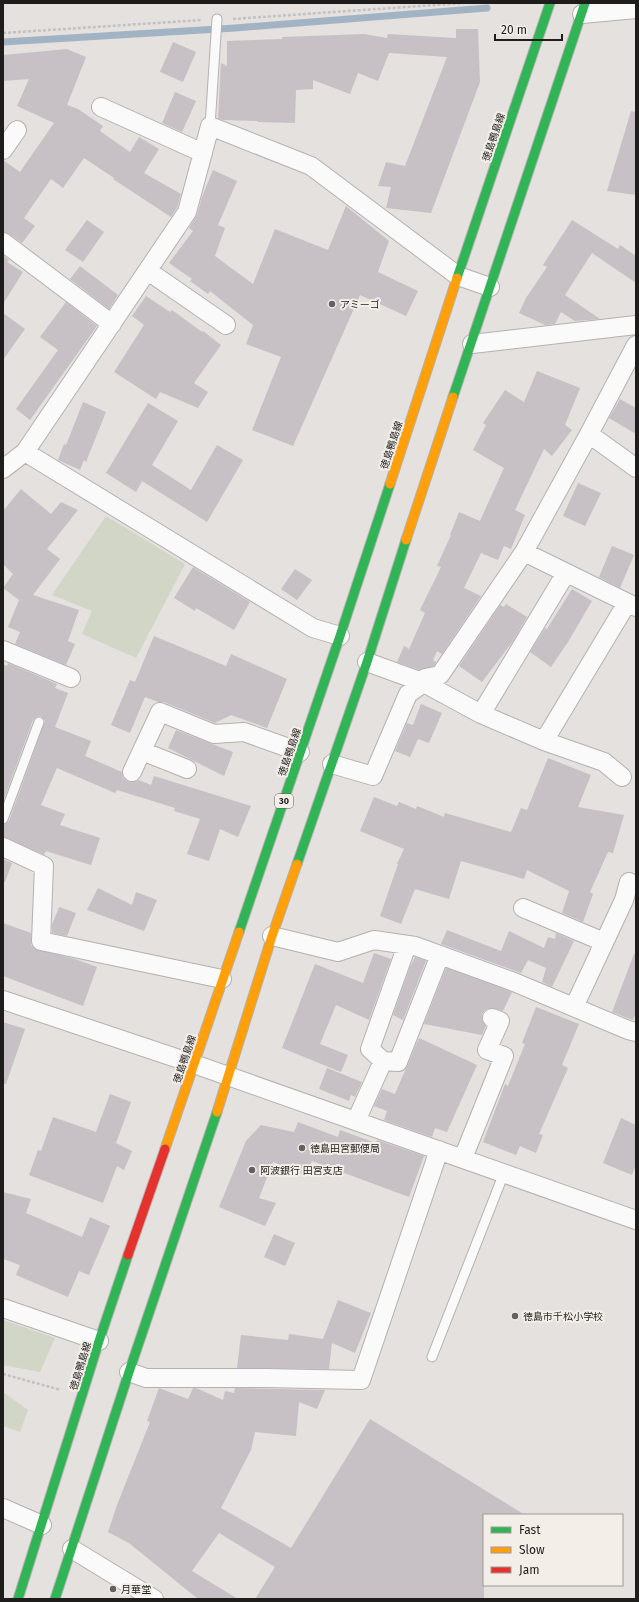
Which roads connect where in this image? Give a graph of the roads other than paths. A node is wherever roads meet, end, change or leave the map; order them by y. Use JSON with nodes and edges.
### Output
{"nodes":[{"id":1,"x":550,"y":3,"type":"edge"},
{"id":2,"x":583,"y":9,"type":"edge"},
{"id":3,"x":636,"y":9,"type":"edge"},
{"id":4,"x":217,"y":20,"type":"dead end"},
{"id":5,"x":101,"y":107,"type":"dead end"},
{"id":6,"x":210,"y":126,"type":"junction"},
{"id":7,"x":17,"y":130,"type":"dead end"},
{"id":8,"x":3,"y":150,"type":"edge"},
{"id":9,"x":203,"y":153,"type":"junction"},
{"id":10,"x":3,"y":242,"type":"edge"},
{"id":11,"x":148,"y":271,"type":"junction"},
{"id":12,"x":458,"y":276,"type":"junction"},
{"id":13,"x":490,"y":287,"type":"junction"},
{"id":14,"x":112,"y":324,"type":"junction"},
{"id":15,"x":226,"y":325,"type":"dead end"},
{"id":16,"x":636,"y":325,"type":"edge"},
{"id":17,"x":472,"y":344,"type":"junction"},
{"id":18,"x":636,"y":345,"type":"edge"},
{"id":19,"x":589,"y":434,"type":"junction"},
{"id":20,"x":25,"y":452,"type":"junction"},
{"id":21,"x":636,"y":468,"type":"edge"},
{"id":22,"x":3,"y":469,"type":"edge"},
{"id":23,"x":524,"y":552,"type":"junction"},
{"id":24,"x":566,"y":573,"type":"junction"},
{"id":25,"x":632,"y":605,"type":"edge"},
{"id":26,"x":340,"y":636,"type":"junction"},
{"id":27,"x":3,"y":650,"type":"edge"},
{"id":28,"x":367,"y":662,"type":"junction"},
{"id":29,"x":71,"y":678,"type":"dead end"},
{"id":30,"x":422,"y":682,"type":"junction"},
{"id":31,"x":481,"y":714,"type":"junction"},
{"id":32,"x":39,"y":722,"type":"dead end"},
{"id":33,"x":544,"y":741,"type":"junction"},
{"id":34,"x":142,"y":751,"type":"junction"},
{"id":35,"x":300,"y":752,"type":"junction"},
{"id":36,"x":332,"y":764,"type":"junction"},
{"id":37,"x":187,"y":769,"type":"dead end"},
{"id":38,"x":132,"y":772,"type":"dead end"},
{"id":39,"x":622,"y":777,"type":"dead end"},
{"id":40,"x":3,"y":819,"type":"edge"},
{"id":41,"x":3,"y":847,"type":"edge"},
{"id":42,"x":629,"y":882,"type":"dead end"},
{"id":43,"x":630,"y":902,"type":"edge"},
{"id":44,"x":523,"y":908,"type":"dead end"},
{"id":45,"x":272,"y":936,"type":"junction"},
{"id":46,"x":604,"y":942,"type":"junction"},
{"id":47,"x":407,"y":945,"type":"junction"},
{"id":48,"x":440,"y":955,"type":"junction"},
{"id":49,"x":222,"y":979,"type":"junction"},
{"id":50,"x":3,"y":1000,"type":"edge"},
{"id":51,"x":574,"y":1007,"type":"junction"},
{"id":52,"x":492,"y":1018,"type":"dead end"},
{"id":53,"x":636,"y":1032,"type":"edge"},
{"id":54,"x":383,"y":1061,"type":"junction"},
{"id":55,"x":194,"y":1064,"type":"junction"},
{"id":56,"x":229,"y":1077,"type":"junction"},
{"id":57,"x":356,"y":1121,"type":"junction"},
{"id":58,"x":439,"y":1150,"type":"junction"},
{"id":59,"x":463,"y":1158,"type":"junction"},
{"id":60,"x":504,"y":1173,"type":"junction"},
{"id":61,"x":636,"y":1220,"type":"edge"},
{"id":62,"x":3,"y":1308,"type":"edge"},
{"id":63,"x":99,"y":1341,"type":"junction"},
{"id":64,"x":432,"y":1357,"type":"dead end"},
{"id":65,"x":129,"y":1372,"type":"junction"},
{"id":66,"x":3,"y":1508,"type":"edge"},
{"id":67,"x":42,"y":1525,"type":"junction"},
{"id":68,"x":72,"y":1549,"type":"junction"},
{"id":69,"x":18,"y":1599,"type":"edge"},
{"id":70,"x":55,"y":1599,"type":"edge"},
{"id":71,"x":154,"y":1599,"type":"edge"}],
"edges":[{"from":1,"to":12,"type":"main road","name":"徳島鴨島線","number":"30"},
{"from":2,"to":3,"type":"street"},
{"from":2,"to":13,"type":"main road"},
{"from":4,"to":6,"type":"lane"},
{"from":5,"to":9,"type":"street"},
{"from":6,"to":9,"type":"street"},
{"from":6,"to":12,"type":"street"},
{"from":7,"to":8,"type":"street"},
{"from":9,"to":11,"type":"street"},
{"from":10,"to":14,"type":"street"},
{"from":11,"to":14,"type":"street"},
{"from":11,"to":15,"type":"street"},
{"from":12,"to":13,"type":"street"},
{"from":12,"to":26,"type":"main road","name":"徳島鴨島線","number":"30"},
{"from":13,"to":17,"type":"main road"},
{"from":14,"to":20,"type":"street"},
{"from":16,"to":17,"type":"street"},
{"from":17,"to":28,"type":"main road"},
{"from":18,"to":19,"type":"street"},
{"from":19,"to":21,"type":"street"},
{"from":19,"to":23,"type":"street"},
{"from":20,"to":22,"type":"street"},
{"from":20,"to":26,"type":"street"},
{"from":23,"to":24,"type":"street"},
{"from":23,"to":30,"type":"street"},
{"from":24,"to":25,"type":"street"},
{"from":24,"to":31,"type":"street"},
{"from":25,"to":33,"type":"street"},
{"from":26,"to":35,"type":"main road","name":"徳島鴨島線","number":"30"},
{"from":27,"to":29,"type":"street"},
{"from":28,"to":30,"type":"street"},
{"from":28,"to":36,"type":"main road"},
{"from":30,"to":31,"type":"street"},
{"from":30,"to":36,"type":"street"},
{"from":31,"to":33,"type":"street"},
{"from":32,"to":40,"type":"lane"},
{"from":33,"to":39,"type":"street"},
{"from":34,"to":35,"type":"street"},
{"from":34,"to":37,"type":"street"},
{"from":34,"to":38,"type":"street"},
{"from":35,"to":49,"type":"main road","name":"徳島鴨島線","number":"30"},
{"from":36,"to":45,"type":"main road"},
{"from":41,"to":49,"type":"street"},
{"from":42,"to":43,"type":"street"},
{"from":43,"to":46,"type":"street"},
{"from":44,"to":46,"type":"street"},
{"from":45,"to":47,"type":"street"},
{"from":45,"to":56,"type":"main road"},
{"from":46,"to":51,"type":"street"},
{"from":47,"to":48,"type":"street"},
{"from":47,"to":54,"type":"street"},
{"from":48,"to":51,"type":"street"},
{"from":48,"to":54,"type":"street"},
{"from":49,"to":55,"type":"main road","name":"徳島鴨島線","number":"30"},
{"from":50,"to":55,"type":"street"},
{"from":51,"to":53,"type":"street"},
{"from":52,"to":59,"type":"street"},
{"from":54,"to":57,"type":"street"},
{"from":55,"to":56,"type":"street"},
{"from":55,"to":63,"type":"main road","name":"徳島鴨島線","number":"30"},
{"from":56,"to":57,"type":"street"},
{"from":56,"to":65,"type":"main road"},
{"from":57,"to":58,"type":"street"},
{"from":58,"to":59,"type":"street"},
{"from":58,"to":65,"type":"street"},
{"from":59,"to":60,"type":"street"},
{"from":60,"to":61,"type":"street"},
{"from":60,"to":64,"type":"lane"},
{"from":62,"to":63,"type":"street"},
{"from":63,"to":67,"type":"main road","name":"徳島鴨島線","number":"30"},
{"from":65,"to":68,"type":"main road"},
{"from":66,"to":67,"type":"street"},
{"from":67,"to":69,"type":"main road","name":"徳島鴨島線","number":"30"},
{"from":68,"to":70,"type":"main road"},
{"from":68,"to":71,"type":"street"}]}
